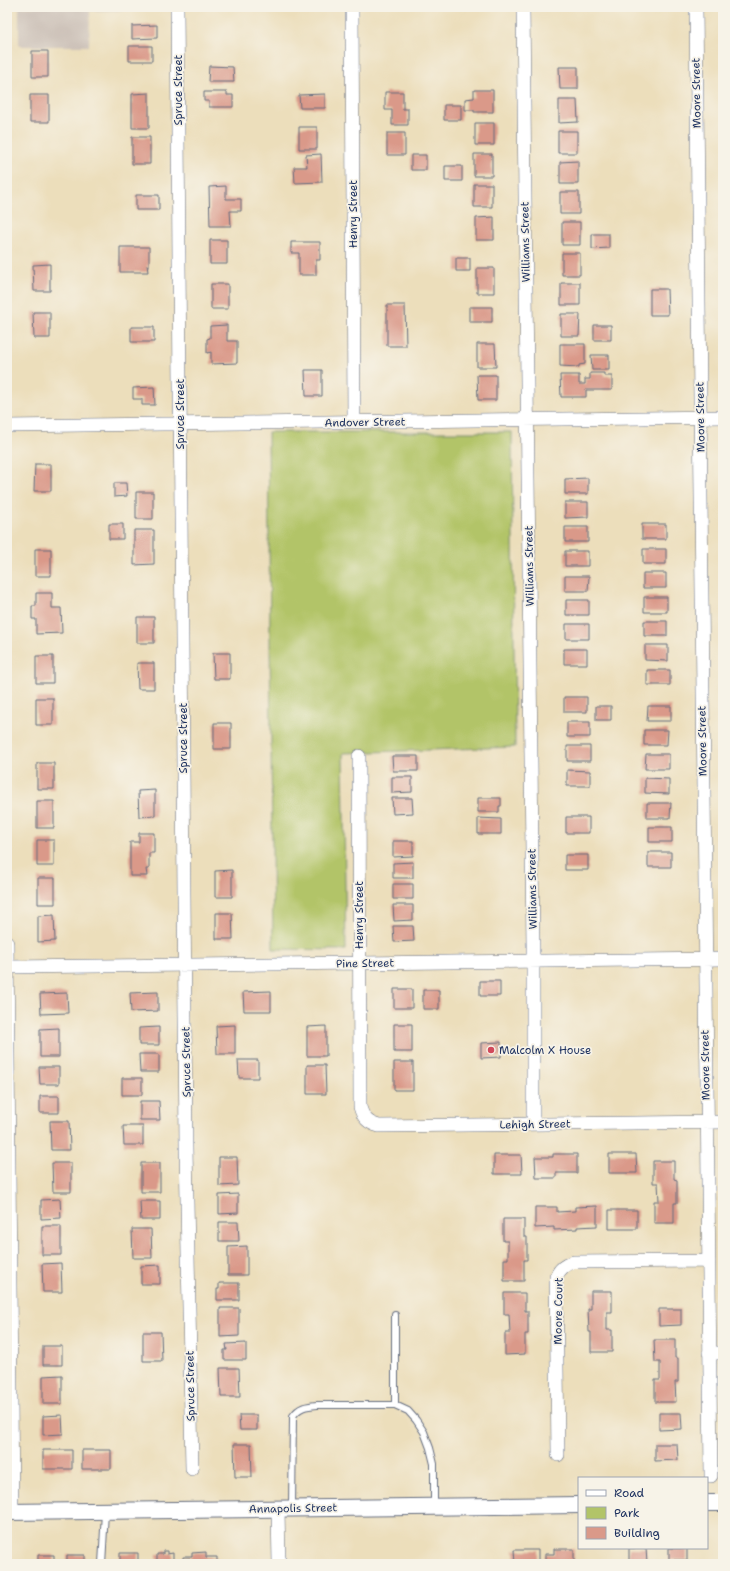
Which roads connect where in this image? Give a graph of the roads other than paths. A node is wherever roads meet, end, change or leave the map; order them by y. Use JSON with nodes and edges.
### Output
{"nodes":[{"id":1,"x":177,"y":7,"type":"edge"},
{"id":2,"x":352,"y":7,"type":"edge"},
{"id":3,"x":523,"y":7,"type":"edge"},
{"id":4,"x":696,"y":7,"type":"edge"},
{"id":5,"x":700,"y":418,"type":"junction"},
{"id":6,"x":723,"y":418,"type":"edge"},
{"id":7,"x":527,"y":420,"type":"junction"},
{"id":8,"x":354,"y":422,"type":"junction"},
{"id":9,"x":180,"y":424,"type":"junction"},
{"id":10,"x":7,"y":426,"type":"edge"},
{"id":11,"x":359,"y":756,"type":"dead end"},
{"id":12,"x":7,"y":943,"type":"edge"},
{"id":13,"x":704,"y":959,"type":"junction"},
{"id":14,"x":723,"y":959,"type":"edge"},
{"id":15,"x":533,"y":961,"type":"junction"},
{"id":16,"x":359,"y":963,"type":"junction"},
{"id":17,"x":185,"y":965,"type":"junction"},
{"id":18,"x":7,"y":967,"type":"edge"},
{"id":19,"x":366,"y":1121,"type":"joint"},
{"id":20,"x":706,"y":1122,"type":"junction"},
{"id":21,"x":723,"y":1122,"type":"edge"},
{"id":22,"x":533,"y":1124,"type":"junction"},
{"id":23,"x":708,"y":1261,"type":"junction"},
{"id":24,"x":395,"y":1315,"type":"dead end"},
{"id":25,"x":709,"y":1353,"type":"junction"},
{"id":26,"x":723,"y":1353,"type":"edge"},
{"id":27,"x":395,"y":1405,"type":"junction"},
{"id":28,"x":558,"y":1455,"type":"dead end"},
{"id":29,"x":192,"y":1469,"type":"dead end"},
{"id":30,"x":710,"y":1476,"type":"dead end"},
{"id":31,"x":723,"y":1502,"type":"edge"},
{"id":32,"x":708,"y":1503,"type":"edge"},
{"id":33,"x":578,"y":1505,"type":"edge"},
{"id":34,"x":434,"y":1506,"type":"junction"},
{"id":35,"x":285,"y":1508,"type":"junction"},
{"id":36,"x":105,"y":1510,"type":"junction"},
{"id":37,"x":10,"y":1512,"type":"edge"},
{"id":38,"x":102,"y":1564,"type":"edge"},
{"id":39,"x":279,"y":1564,"type":"edge"}],
"edges":[{"from":1,"to":9,"type":"street","name":"Spruce Street"},
{"from":2,"to":8,"type":"street","name":"Henry Street"},
{"from":3,"to":7,"type":"street","name":"Williams Street"},
{"from":4,"to":5,"type":"street","name":"Moore Street"},
{"from":5,"to":6,"type":"street","name":"Andover Street"},
{"from":5,"to":7,"type":"street","name":"Andover Street"},
{"from":5,"to":13,"type":"street","name":"Moore Street"},
{"from":7,"to":8,"type":"street","name":"Andover Street"},
{"from":7,"to":15,"type":"street","name":"Williams Street"},
{"from":8,"to":9,"type":"street","name":"Andover Street"},
{"from":9,"to":10,"type":"street","name":"Andover Street"},
{"from":9,"to":17,"type":"street","name":"Spruce Street"},
{"from":11,"to":16,"type":"street","name":"Henry Street"},
{"from":12,"to":18,"type":"street"},
{"from":13,"to":14,"type":"street","name":"Pine Street"},
{"from":13,"to":15,"type":"street","name":"Pine Street"},
{"from":13,"to":20,"type":"street","name":"Moore Street"},
{"from":15,"to":16,"type":"street","name":"Pine Street"},
{"from":15,"to":22,"type":"street","name":"Williams Street"},
{"from":16,"to":17,"type":"street","name":"Pine Street"},
{"from":16,"to":19,"type":"street","name":"Henry Street"},
{"from":17,"to":18,"type":"street","name":"Pine Street"},
{"from":17,"to":29,"type":"street","name":"Spruce Street"},
{"from":18,"to":37,"type":"street"},
{"from":19,"to":22,"type":"street","name":"Lehigh Street"},
{"from":20,"to":21,"type":"street","name":"Lehigh Street"},
{"from":20,"to":22,"type":"street","name":"Lehigh Street"},
{"from":20,"to":23,"type":"street","name":"Moore Street"},
{"from":23,"to":25,"type":"street","name":"Moore Street"},
{"from":23,"to":28,"type":"street","name":"Moore Court"},
{"from":24,"to":27,"type":"lane"},
{"from":25,"to":26,"type":"street"},
{"from":25,"to":30,"type":"street","name":"Moore Street"},
{"from":27,"to":34,"type":"lane"},
{"from":27,"to":35,"type":"lane"},
{"from":31,"to":32,"type":"street"},
{"from":33,"to":34,"type":"street","name":"Annapolis Street"},
{"from":34,"to":35,"type":"street","name":"Annapolis Street"},
{"from":35,"to":36,"type":"street","name":"Annapolis Street"},
{"from":35,"to":39,"type":"street"},
{"from":36,"to":37,"type":"street","name":"Annapolis Street"},
{"from":36,"to":38,"type":"lane"}]}
